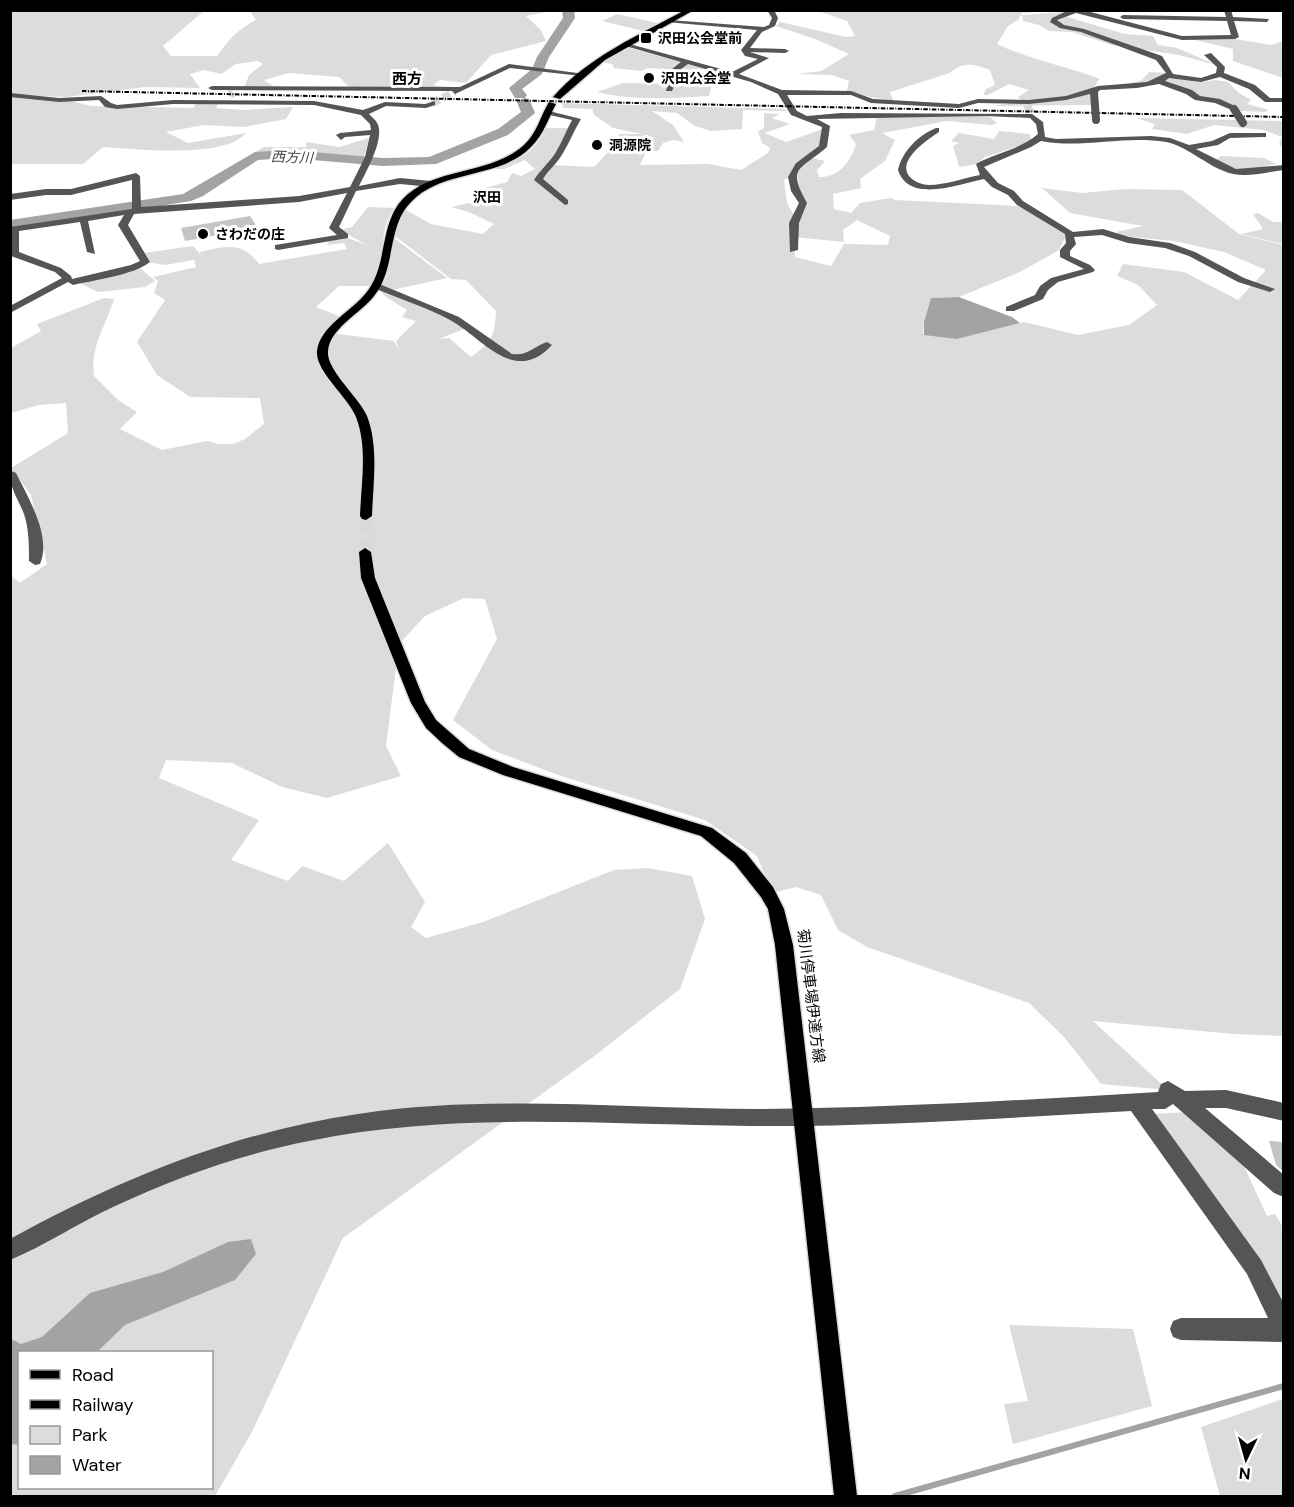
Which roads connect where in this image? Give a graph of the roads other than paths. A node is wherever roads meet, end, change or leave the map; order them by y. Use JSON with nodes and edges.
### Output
{"nodes":[{"id":1,"x":691,"y":10,"type":"edge"},
{"id":2,"x":770,"y":10,"type":"edge"},
{"id":3,"x":1074,"y":11,"type":"edge"},
{"id":4,"x":1228,"y":14,"type":"edge"},
{"id":5,"x":1099,"y":17,"type":"junction"},
{"id":6,"x":1267,"y":20,"type":"dead end"},
{"id":7,"x":669,"y":22,"type":"junction"},
{"id":8,"x":765,"y":29,"type":"junction"},
{"id":9,"x":1182,"y":38,"type":"junction"},
{"id":10,"x":626,"y":45,"type":"junction"},
{"id":11,"x":1188,"y":48,"type":"dead end"},
{"id":12,"x":745,"y":50,"type":"junction"},
{"id":13,"x":785,"y":51,"type":"dead end"},
{"id":14,"x":1208,"y":56,"type":"dead end"},
{"id":15,"x":687,"y":62,"type":"junction"},
{"id":16,"x":581,"y":74,"type":"junction"},
{"id":17,"x":733,"y":74,"type":"junction"},
{"id":18,"x":1220,"y":74,"type":"junction"},
{"id":19,"x":1169,"y":76,"type":"junction"},
{"id":20,"x":1158,"y":81,"type":"junction"},
{"id":21,"x":212,"y":88,"type":"dead end"},
{"id":22,"x":669,"y":89,"type":"dead end"},
{"id":23,"x":1094,"y":91,"type":"junction"},
{"id":24,"x":781,"y":92,"type":"junction"},
{"id":25,"x":231,"y":94,"type":"junction"},
{"id":26,"x":10,"y":95,"type":"edge"},
{"id":27,"x":1283,"y":100,"type":"edge"},
{"id":28,"x":432,"y":103,"type":"tunnel mouth"},
{"id":29,"x":552,"y":104,"type":"junction"},
{"id":30,"x":364,"y":113,"type":"junction"},
{"id":31,"x":806,"y":118,"type":"junction"},
{"id":32,"x":936,"y":130,"type":"dead end"},
{"id":33,"x":375,"y":132,"type":"junction"},
{"id":34,"x":1246,"y":135,"type":"junction"},
{"id":35,"x":1263,"y":135,"type":"dead end"},
{"id":36,"x":341,"y":138,"type":"dead end"},
{"id":37,"x":1040,"y":138,"type":"junction"},
{"id":38,"x":1095,"y":142,"type":"junction"},
{"id":39,"x":1189,"y":148,"type":"junction"},
{"id":40,"x":1284,"y":167,"type":"edge"},
{"id":41,"x":986,"y":176,"type":"junction"},
{"id":42,"x":431,"y":184,"type":"junction"},
{"id":43,"x":352,"y":190,"type":"junction"},
{"id":44,"x":327,"y":195,"type":"junction"},
{"id":45,"x":10,"y":197,"type":"edge"},
{"id":46,"x":565,"y":202,"type":"dead end"},
{"id":47,"x":135,"y":207,"type":"junction"},
{"id":48,"x":323,"y":208,"type":"dead end"},
{"id":49,"x":83,"y":218,"type":"junction"},
{"id":50,"x":12,"y":230,"type":"edge"},
{"id":51,"x":1070,"y":236,"type":"junction"},
{"id":52,"x":278,"y":247,"type":"dead end"},
{"id":53,"x":792,"y":250,"type":"dead end"},
{"id":54,"x":92,"y":252,"type":"dead end"},
{"id":55,"x":73,"y":282,"type":"dead end"},
{"id":56,"x":377,"y":286,"type":"junction"},
{"id":57,"x":1270,"y":289,"type":"dead end"},
{"id":58,"x":1010,"y":309,"type":"dead end"},
{"id":59,"x":10,"y":310,"type":"edge"},
{"id":60,"x":547,"y":345,"type":"dead end"},
{"id":61,"x":10,"y":473,"type":"edge"},
{"id":62,"x":366,"y":516,"type":"tunnel mouth"},
{"id":63,"x":365,"y":552,"type":"tunnel mouth"},
{"id":64,"x":35,"y":561,"type":"dead end"},
{"id":65,"x":1182,"y":1100,"type":"junction"},
{"id":66,"x":1136,"y":1102,"type":"junction"},
{"id":67,"x":1284,"y":1112,"type":"edge"},
{"id":68,"x":804,"y":1118,"type":"junction"},
{"id":69,"x":1281,"y":1186,"type":"dead end"},
{"id":70,"x":10,"y":1250,"type":"edge"},
{"id":71,"x":1181,"y":1329,"type":"dead end"},
{"id":72,"x":1283,"y":1330,"type":"edge"},
{"id":73,"x":845,"y":1493,"type":"edge"}],
"edges":[{"from":1,"to":7,"type":"main road"},
{"from":2,"to":8,"type":"street"},
{"from":3,"to":5,"type":"street"},
{"from":3,"to":19,"type":"street"},
{"from":4,"to":5,"type":"street"},
{"from":4,"to":6,"type":"street"},
{"from":4,"to":9,"type":"street"},
{"from":5,"to":9,"type":"street"},
{"from":7,"to":8,"type":"street"},
{"from":7,"to":10,"type":"main road"},
{"from":8,"to":12,"type":"street"},
{"from":9,"to":11,"type":"street"},
{"from":10,"to":15,"type":"street"},
{"from":10,"to":16,"type":"main road"},
{"from":12,"to":13,"type":"street"},
{"from":12,"to":17,"type":"street"},
{"from":14,"to":18,"type":"street"},
{"from":15,"to":17,"type":"street"},
{"from":15,"to":22,"type":"street"},
{"from":16,"to":25,"type":"street"},
{"from":16,"to":29,"type":"main road"},
{"from":17,"to":24,"type":"street"},
{"from":18,"to":19,"type":"street"},
{"from":18,"to":27,"type":"street"},
{"from":19,"to":20,"type":"street"},
{"from":20,"to":23,"type":"street"},
{"from":20,"to":34,"type":"street","bridge":true},
{"from":21,"to":25,"type":"street"},
{"from":23,"to":24,"type":"street"},
{"from":23,"to":38,"type":"street","bridge":true},
{"from":24,"to":31,"type":"street"},
{"from":25,"to":26,"type":"street"},
{"from":25,"to":30,"type":"street"},
{"from":28,"to":30,"type":"street"},
{"from":29,"to":42,"type":"main road"},
{"from":29,"to":46,"type":"street"},
{"from":30,"to":33,"type":"street"},
{"from":31,"to":37,"type":"street"},
{"from":31,"to":53,"type":"street"},
{"from":32,"to":41,"type":"street"},
{"from":33,"to":36,"type":"street"},
{"from":33,"to":43,"type":"street"},
{"from":34,"to":35,"type":"street"},
{"from":34,"to":39,"type":"street"},
{"from":37,"to":38,"type":"street"},
{"from":37,"to":41,"type":"street"},
{"from":38,"to":39,"type":"street"},
{"from":39,"to":40,"type":"street"},
{"from":41,"to":51,"type":"street"},
{"from":42,"to":43,"type":"street"},
{"from":42,"to":56,"type":"main road"},
{"from":43,"to":44,"type":"street"},
{"from":43,"to":52,"type":"street"},
{"from":44,"to":47,"type":"street"},
{"from":44,"to":48,"type":"street"},
{"from":45,"to":47,"type":"street"},
{"from":47,"to":49,"type":"street"},
{"from":47,"to":55,"type":"street"},
{"from":49,"to":50,"type":"street"},
{"from":49,"to":54,"type":"street"},
{"from":50,"to":59,"type":"street"},
{"from":51,"to":57,"type":"street"},
{"from":51,"to":58,"type":"street"},
{"from":56,"to":60,"type":"street"},
{"from":56,"to":62,"type":"main road"},
{"from":61,"to":64,"type":"street"},
{"from":63,"to":68,"type":"main road","name":"菊川停車場伊達方線"},
{"from":65,"to":66,"type":"street"},
{"from":65,"to":67,"type":"street"},
{"from":65,"to":69,"type":"street"},
{"from":66,"to":68,"type":"street"},
{"from":66,"to":72,"type":"street"},
{"from":68,"to":70,"type":"street"},
{"from":68,"to":73,"type":"main road","name":"菊川停車場伊達方線"},
{"from":71,"to":72,"type":"street"}]}
